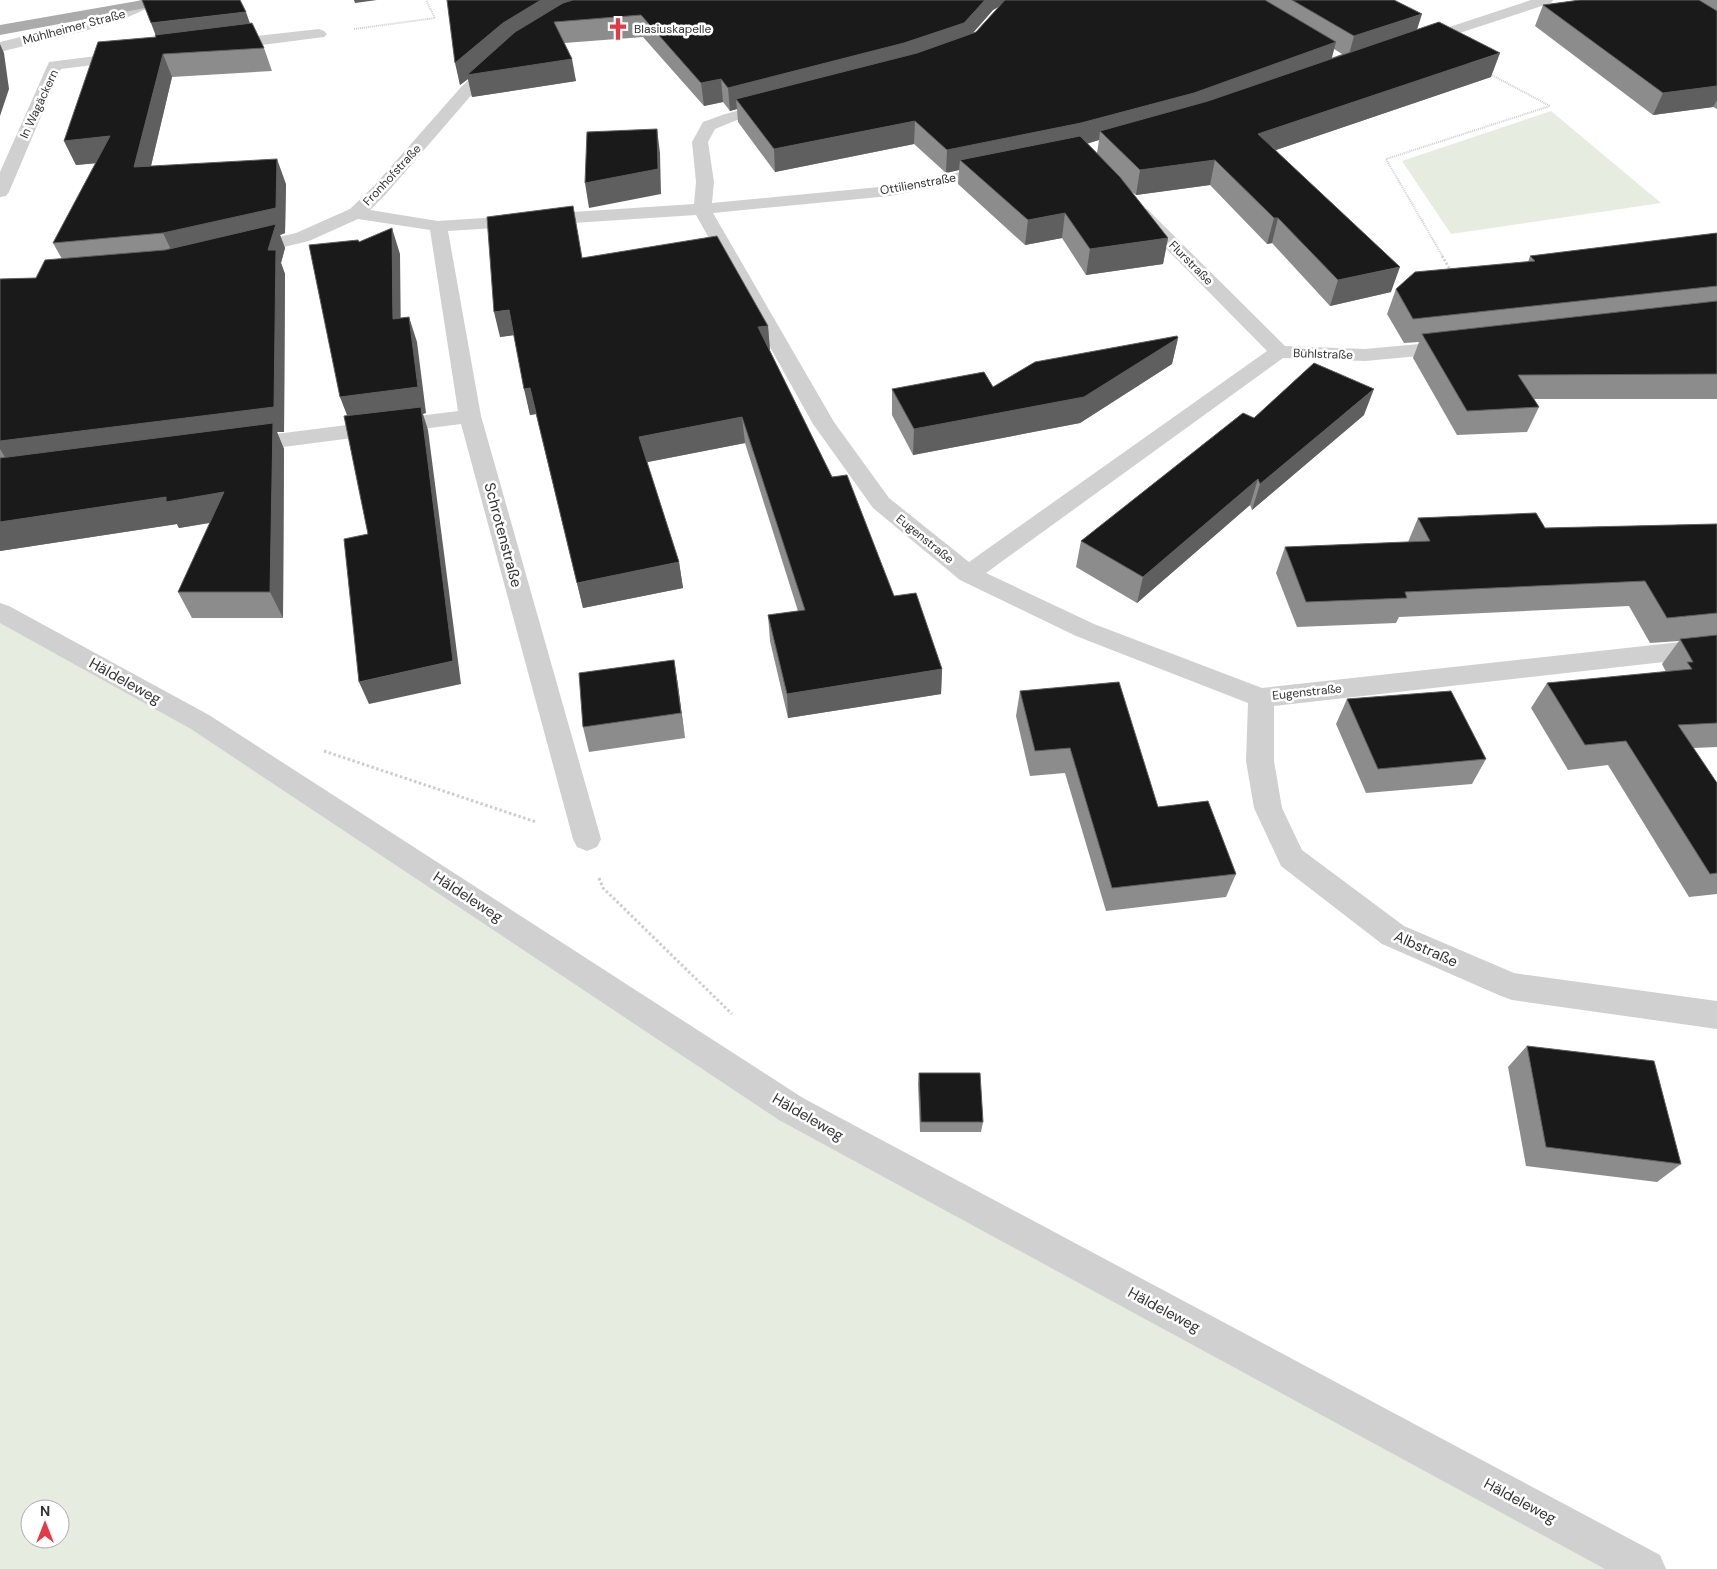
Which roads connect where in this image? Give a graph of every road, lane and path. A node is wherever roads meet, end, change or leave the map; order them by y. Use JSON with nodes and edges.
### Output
{"nodes":[{"id":1,"x":167,"y":0,"type":"edge"},
{"id":2,"x":426,"y":0,"type":"edge"},
{"id":3,"x":1546,"y":0,"type":"edge"},
{"id":4,"x":147,"y":2,"type":"edge"},
{"id":5,"x":0,"y":30,"type":"edge"},
{"id":6,"x":319,"y":34,"type":"joint"},
{"id":7,"x":1426,"y":39,"type":"junction"},
{"id":8,"x":0,"y":46,"type":"edge"},
{"id":9,"x":211,"y":46,"type":"edge"},
{"id":10,"x":1399,"y":48,"type":"edge"},
{"id":11,"x":513,"y":49,"type":"edge"},
{"id":12,"x":143,"y":55,"type":"edge"},
{"id":13,"x":797,"y":100,"type":"edge"},
{"id":14,"x":1015,"y":166,"type":"edge"},
{"id":15,"x":0,"y":192,"type":"edge"},
{"id":16,"x":1129,"y":201,"type":"edge"},
{"id":17,"x":702,"y":208,"type":"junction"},
{"id":18,"x":356,"y":214,"type":"junction"},
{"id":19,"x":438,"y":226,"type":"junction"},
{"id":20,"x":230,"y":254,"type":"edge"},
{"id":21,"x":1454,"y":276,"type":"edge"},
{"id":22,"x":1472,"y":345,"type":"edge"},
{"id":23,"x":1280,"y":352,"type":"junction"},
{"id":24,"x":470,"y":416,"type":"junction"},
{"id":25,"x":225,"y":448,"type":"edge"},
{"id":26,"x":968,"y":574,"type":"junction"},
{"id":27,"x":0,"y":612,"type":"edge"},
{"id":28,"x":1717,"y":647,"type":"edge"},
{"id":29,"x":1261,"y":698,"type":"junction"},
{"id":30,"x":321,"y":750,"type":"dead end"},
{"id":31,"x":587,"y":839,"type":"junction"},
{"id":32,"x":1717,"y":1015,"type":"edge"},
{"id":33,"x":738,"y":1020,"type":"dead end"},
{"id":34,"x":1646,"y":1569,"type":"edge"}],
"edges":[{"from":1,"to":4,"type":"main road","name":"Mühlheimer Straße"},
{"from":2,"to":6,"type":"path"},
{"from":3,"to":7,"type":"street"},
{"from":4,"to":5,"type":"main road","name":"Mühlheimer Straße"},
{"from":4,"to":8,"type":"street","name":"Mühlheimer Straße"},
{"from":6,"to":9,"type":"street"},
{"from":7,"to":10,"type":"street"},
{"from":7,"to":21,"type":"path"},
{"from":11,"to":18,"type":"street","name":"Fronhofstraße"},
{"from":12,"to":15,"type":"street","name":"In Wagäckern"},
{"from":13,"to":17,"type":"street"},
{"from":14,"to":17,"type":"street","name":"Ottilienstraße"},
{"from":16,"to":23,"type":"street","name":"Flurstraße"},
{"from":17,"to":19,"type":"street","name":"Ottilienstraße"},
{"from":17,"to":26,"type":"street","name":"Eugenstraße"},
{"from":18,"to":19,"type":"street","name":"Ottilienstraße"},
{"from":18,"to":20,"type":"street","name":"Fronhofstraße"},
{"from":19,"to":24,"type":"street","name":"Schrotenstraße"},
{"from":22,"to":23,"type":"street","name":"Bühlstraße"},
{"from":23,"to":26,"type":"street","name":"Bühlstraße"},
{"from":24,"to":25,"type":"street"},
{"from":24,"to":31,"type":"street","name":"Schrotenstraße"},
{"from":26,"to":29,"type":"street","name":"Eugenstraße"},
{"from":27,"to":34,"type":"street","name":"Häldeleweg"},
{"from":28,"to":29,"type":"street","name":"Eugenstraße"},
{"from":29,"to":32,"type":"street","name":"Albstraße"},
{"from":30,"to":31,"type":"path"},
{"from":31,"to":33,"type":"path"}]}
